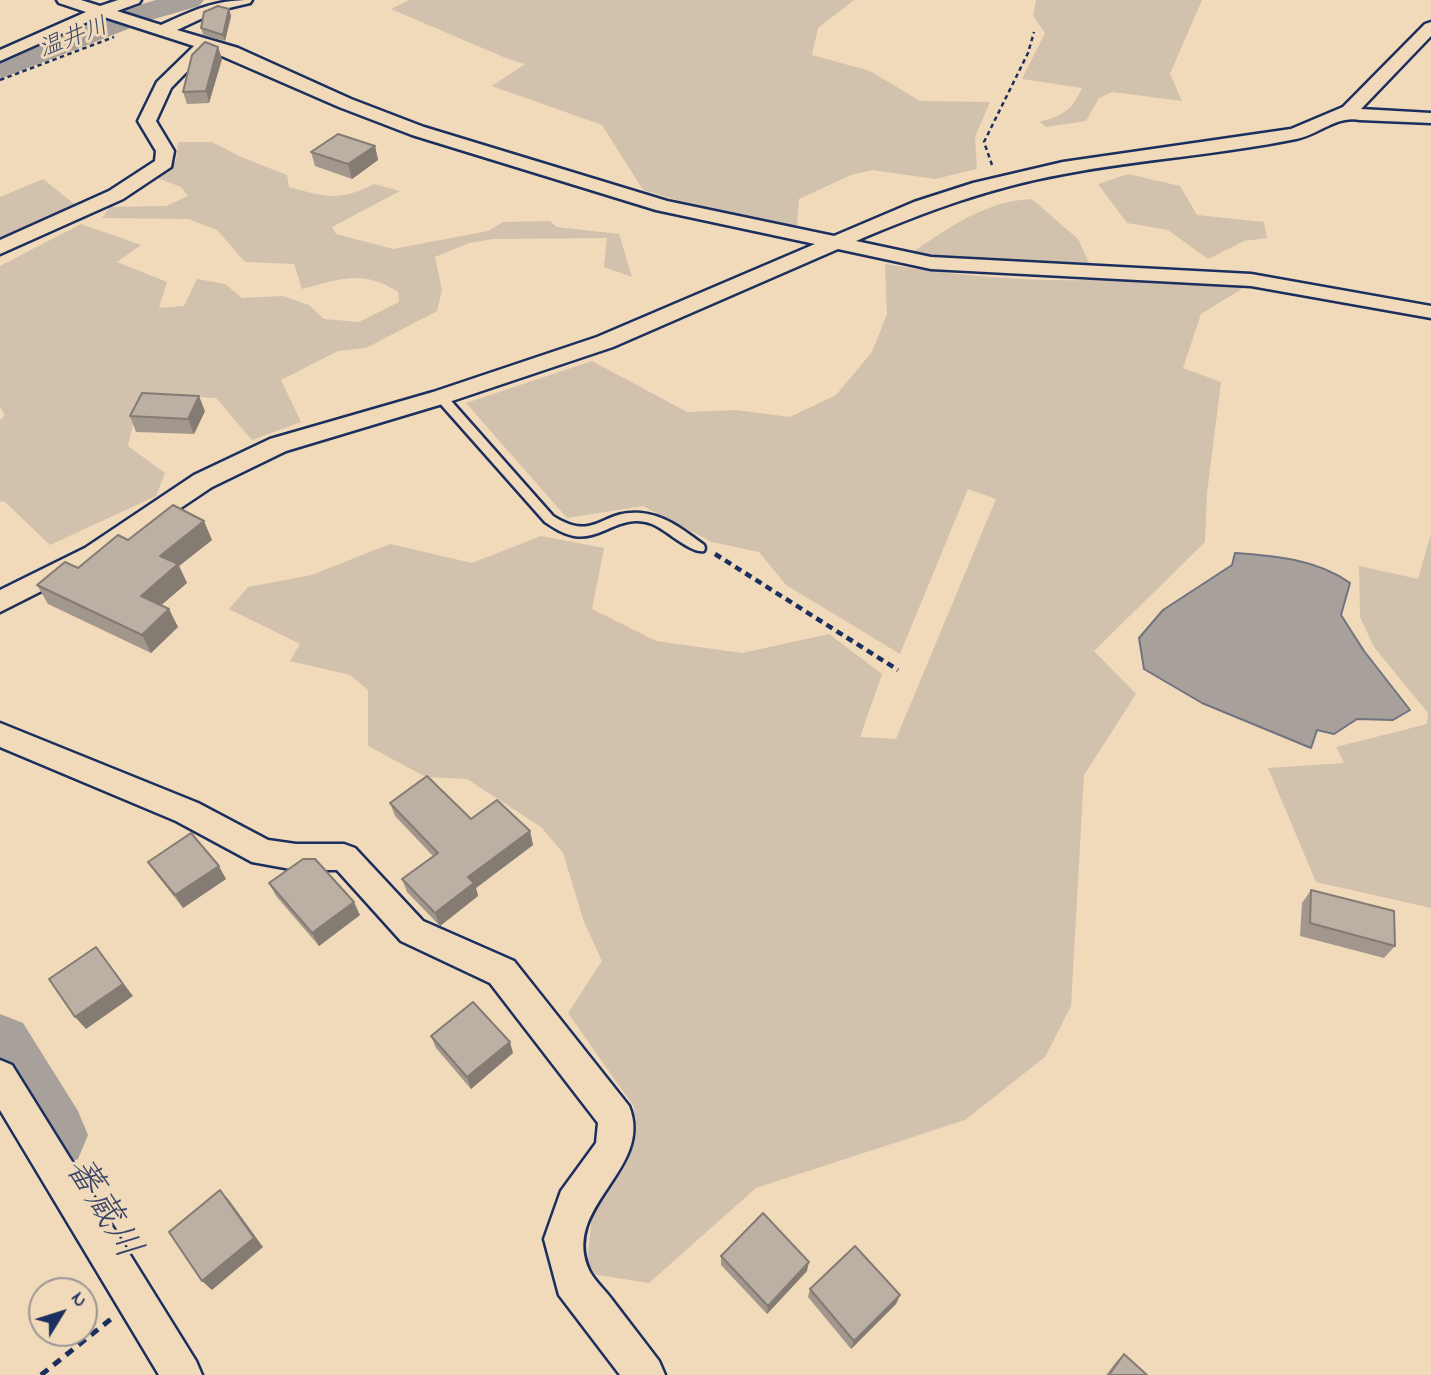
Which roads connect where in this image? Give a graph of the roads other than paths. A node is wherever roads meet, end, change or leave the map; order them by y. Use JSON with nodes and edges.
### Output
{"nodes":[{"id":1,"x":65,"y":0,"type":"edge"},
{"id":2,"x":133,"y":0,"type":"edge"},
{"id":3,"x":244,"y":0,"type":"edge"},
{"id":4,"x":103,"y":13,"type":"junction"},
{"id":5,"x":151,"y":27,"type":"junction"},
{"id":6,"x":1431,"y":27,"type":"edge"},
{"id":7,"x":206,"y":43,"type":"junction"},
{"id":8,"x":0,"y":57,"type":"edge"},
{"id":9,"x":1349,"y":111,"type":"junction"},
{"id":10,"x":1431,"y":118,"type":"edge"},
{"id":11,"x":830,"y":243,"type":"junction"},
{"id":12,"x":0,"y":248,"type":"edge"},
{"id":13,"x":1431,"y":312,"type":"edge"},
{"id":14,"x":441,"y":397,"type":"junction"},
{"id":15,"x":699,"y":548,"type":"road end"},
{"id":16,"x":0,"y":601,"type":"edge"},
{"id":17,"x":0,"y":735,"type":"edge"},
{"id":18,"x":0,"y":1077,"type":"edge"},
{"id":19,"x":182,"y":1375,"type":"edge"},
{"id":20,"x":645,"y":1375,"type":"edge"}],
"edges":[{"from":1,"to":4,"type":"street"},
{"from":2,"to":4,"type":"street"},
{"from":3,"to":5,"type":"street"},
{"from":4,"to":5,"type":"street"},
{"from":4,"to":8,"type":"street"},
{"from":5,"to":7,"type":"street"},
{"from":6,"to":9,"type":"street"},
{"from":7,"to":11,"type":"street"},
{"from":7,"to":12,"type":"street"},
{"from":9,"to":10,"type":"street"},
{"from":9,"to":11,"type":"street"},
{"from":11,"to":13,"type":"street"},
{"from":11,"to":14,"type":"street"},
{"from":14,"to":15,"type":"lane"},
{"from":14,"to":16,"type":"street"},
{"from":17,"to":20,"type":"street"},
{"from":18,"to":19,"type":"street"}]}
